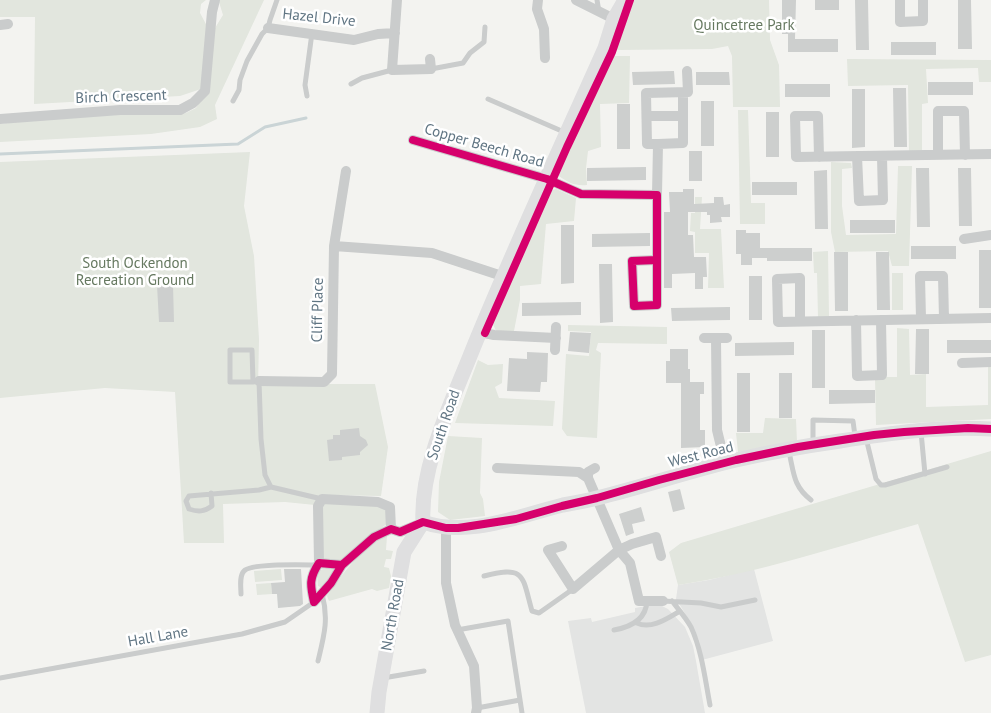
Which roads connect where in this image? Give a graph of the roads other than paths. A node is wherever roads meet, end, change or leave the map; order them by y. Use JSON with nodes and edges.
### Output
{"nodes":[{"id":1,"x":215,"y":0,"type":"edge"},
{"id":2,"x":278,"y":0,"type":"edge"},
{"id":3,"x":397,"y":0,"type":"edge"},
{"id":4,"x":538,"y":0,"type":"edge"},
{"id":5,"x":576,"y":0,"type":"edge"},
{"id":6,"x":597,"y":0,"type":"edge"},
{"id":7,"x":624,"y":0,"type":"edge"},
{"id":8,"x":900,"y":0,"type":"edge"},
{"id":9,"x":922,"y":0,"type":"edge"},
{"id":10,"x":599,"y":12,"type":"junction"},
{"id":11,"x":614,"y":19,"type":"junction"},
{"id":12,"x":485,"y":27,"type":"dead end"},
{"id":13,"x":268,"y":28,"type":"junction"},
{"id":14,"x":312,"y":33,"type":"junction"},
{"id":15,"x":395,"y":33,"type":"junction"},
{"id":16,"x":545,"y":58,"type":"dead end"},
{"id":17,"x":431,"y":64,"type":"joint"},
{"id":18,"x":392,"y":70,"type":"junction"},
{"id":19,"x":687,"y":71,"type":"dead end"},
{"id":20,"x":351,"y":84,"type":"dead end"},
{"id":21,"x":683,"y":92,"type":"junction"},
{"id":22,"x":307,"y":96,"type":"dead end"},
{"id":23,"x":488,"y":99,"type":"dead end"},
{"id":24,"x":233,"y":100,"type":"dead end"},
{"id":25,"x":646,"y":116,"type":"junction"},
{"id":26,"x":683,"y":116,"type":"junction"},
{"id":27,"x":0,"y":119,"type":"edge"},
{"id":28,"x":567,"y":134,"type":"junction"},
{"id":29,"x":413,"y":140,"type":"dead end"},
{"id":30,"x":658,"y":144,"type":"junction"},
{"id":31,"x":991,"y":154,"type":"edge"},
{"id":32,"x":938,"y":155,"type":"junction"},
{"id":33,"x":965,"y":155,"type":"junction"},
{"id":34,"x":857,"y":156,"type":"junction"},
{"id":35,"x":882,"y":156,"type":"junction"},
{"id":36,"x":819,"y":157,"type":"junction"},
{"id":37,"x":346,"y":171,"type":"dead end"},
{"id":38,"x":547,"y":179,"type":"junction"},
{"id":39,"x":657,"y":195,"type":"junction"},
{"id":40,"x":991,"y":235,"type":"edge"},
{"id":41,"x":964,"y":239,"type":"dead end"},
{"id":42,"x":334,"y":246,"type":"junction"},
{"id":43,"x":657,"y":260,"type":"junction"},
{"id":44,"x":502,"y":276,"type":"junction"},
{"id":45,"x":991,"y":318,"type":"edge"},
{"id":46,"x":921,"y":319,"type":"junction"},
{"id":47,"x":944,"y":319,"type":"junction"},
{"id":48,"x":856,"y":320,"type":"junction"},
{"id":49,"x":880,"y":320,"type":"junction"},
{"id":50,"x":800,"y":321,"type":"junction"},
{"id":51,"x":480,"y":332,"type":"junction"},
{"id":52,"x":704,"y":338,"type":"dead end"},
{"id":53,"x":716,"y":338,"type":"junction"},
{"id":54,"x":727,"y":338,"type":"dead end"},
{"id":55,"x":555,"y":350,"type":"dead end"},
{"id":56,"x":991,"y":362,"type":"edge"},
{"id":57,"x":962,"y":363,"type":"dead end"},
{"id":58,"x":256,"y":382,"type":"junction"},
{"id":59,"x":991,"y":429,"type":"edge"},
{"id":60,"x":921,"y":431,"type":"junction"},
{"id":61,"x":861,"y":437,"type":"junction"},
{"id":62,"x":813,"y":445,"type":"junction"},
{"id":63,"x":789,"y":449,"type":"junction"},
{"id":64,"x":725,"y":463,"type":"junction"},
{"id":65,"x":948,"y":467,"type":"dead end"},
{"id":66,"x":497,"y":468,"type":"dead end"},
{"id":67,"x":595,"y":468,"type":"dead end"},
{"id":68,"x":924,"y":474,"type":"junction"},
{"id":69,"x":588,"y":478,"type":"junction"},
{"id":70,"x":272,"y":487,"type":"junction"},
{"id":71,"x":211,"y":493,"type":"junction"},
{"id":72,"x":597,"y":498,"type":"junction"},
{"id":73,"x":322,"y":499,"type":"junction"},
{"id":74,"x":811,"y":500,"type":"dead end"},
{"id":75,"x":423,"y":522,"type":"junction"},
{"id":76,"x":446,"y":528,"type":"junction"},
{"id":77,"x":390,"y":529,"type":"junction"},
{"id":78,"x":562,"y":546,"type":"dead end"},
{"id":79,"x":619,"y":550,"type":"junction"},
{"id":80,"x":660,"y":556,"type":"dead end"},
{"id":81,"x":319,"y":564,"type":"junction"},
{"id":82,"x":342,"y":565,"type":"junction"},
{"id":83,"x":484,"y":576,"type":"dead end"},
{"id":84,"x":573,"y":589,"type":"junction"},
{"id":85,"x":322,"y":593,"type":"junction"},
{"id":86,"x":241,"y":594,"type":"dead end"},
{"id":87,"x":755,"y":600,"type":"dead end"},
{"id":88,"x":647,"y":601,"type":"junction"},
{"id":89,"x":668,"y":601,"type":"junction"},
{"id":90,"x":314,"y":602,"type":"junction"},
{"id":91,"x":680,"y":612,"type":"junction"},
{"id":92,"x":637,"y":623,"type":"junction"},
{"id":93,"x":458,"y":630,"type":"junction"},
{"id":94,"x":614,"y":630,"type":"dead end"},
{"id":95,"x":318,"y":661,"type":"dead end"},
{"id":96,"x":424,"y":672,"type":"dead end"},
{"id":97,"x":0,"y":678,"type":"edge"},
{"id":98,"x":382,"y":678,"type":"junction"},
{"id":99,"x":520,"y":700,"type":"junction"},
{"id":100,"x":710,"y":705,"type":"dead end"},
{"id":101,"x":477,"y":710,"type":"edge"},
{"id":102,"x":377,"y":713,"type":"edge"},
{"id":103,"x":522,"y":713,"type":"edge"}],
"edges":[{"from":1,"to":27,"type":"street","name":"Birch Crescent"},
{"from":2,"to":13,"type":"lane"},
{"from":3,"to":15,"type":"street"},
{"from":4,"to":16,"type":"street"},
{"from":5,"to":10,"type":"street"},
{"from":6,"to":10,"type":"lane"},
{"from":7,"to":11,"type":"main road","name":"South Road"},
{"from":8,"to":9,"type":"street"},
{"from":10,"to":11,"type":"street"},
{"from":11,"to":28,"type":"main road","name":"South Road"},
{"from":12,"to":17,"type":"lane"},
{"from":13,"to":14,"type":"street","name":"Hazel Drive"},
{"from":13,"to":24,"type":"lane"},
{"from":14,"to":15,"type":"street","name":"Hazel Drive"},
{"from":14,"to":22,"type":"lane"},
{"from":15,"to":18,"type":"street"},
{"from":17,"to":18,"type":"street"},
{"from":18,"to":20,"type":"lane"},
{"from":19,"to":21,"type":"street"},
{"from":21,"to":25,"type":"street"},
{"from":21,"to":26,"type":"street"},
{"from":23,"to":28,"type":"lane"},
{"from":25,"to":26,"type":"street"},
{"from":25,"to":30,"type":"street"},
{"from":26,"to":30,"type":"street"},
{"from":28,"to":38,"type":"main road","name":"South Road"},
{"from":29,"to":38,"type":"street","name":"Copper Beech Road"},
{"from":30,"to":39,"type":"street"},
{"from":31,"to":33,"type":"street"},
{"from":32,"to":33,"type":"street"},
{"from":32,"to":33,"type":"street"},
{"from":32,"to":35,"type":"street"},
{"from":34,"to":35,"type":"street"},
{"from":34,"to":35,"type":"street"},
{"from":34,"to":36,"type":"street"},
{"from":36,"to":36,"type":"street"},
{"from":37,"to":42,"type":"street","name":"Cliff Place"},
{"from":38,"to":39,"type":"street","name":"Copper Beech Road"},
{"from":38,"to":44,"type":"main road","name":"South Road"},
{"from":39,"to":43,"type":"street"},
{"from":40,"to":41,"type":"street"},
{"from":42,"to":44,"type":"street"},
{"from":42,"to":58,"type":"street","name":"Cliff Place"},
{"from":43,"to":43,"type":"street"},
{"from":44,"to":51,"type":"main road","name":"South Road"},
{"from":45,"to":47,"type":"street"},
{"from":46,"to":47,"type":"street"},
{"from":46,"to":47,"type":"street"},
{"from":46,"to":49,"type":"street"},
{"from":48,"to":49,"type":"street"},
{"from":48,"to":49,"type":"street"},
{"from":48,"to":50,"type":"street"},
{"from":50,"to":50,"type":"street"},
{"from":51,"to":55,"type":"street"},
{"from":51,"to":75,"type":"main road","name":"South Road"},
{"from":52,"to":53,"type":"street"},
{"from":53,"to":54,"type":"street"},
{"from":53,"to":64,"type":"street"},
{"from":56,"to":57,"type":"street"},
{"from":58,"to":58,"type":"lane"},
{"from":58,"to":70,"type":"lane"},
{"from":59,"to":60,"type":"main road","name":"West Road"},
{"from":60,"to":61,"type":"main road","name":"West Road"},
{"from":60,"to":68,"type":"lane"},
{"from":61,"to":62,"type":"main road","name":"West Road"},
{"from":61,"to":62,"type":"lane"},
{"from":61,"to":68,"type":"lane"},
{"from":62,"to":63,"type":"main road","name":"West Road"},
{"from":63,"to":64,"type":"main road","name":"West Road"},
{"from":63,"to":74,"type":"lane"},
{"from":64,"to":72,"type":"main road","name":"West Road"},
{"from":65,"to":68,"type":"lane"},
{"from":66,"to":69,"type":"street"},
{"from":67,"to":69,"type":"street"},
{"from":69,"to":72,"type":"street"},
{"from":70,"to":71,"type":"lane"},
{"from":70,"to":73,"type":"lane"},
{"from":71,"to":71,"type":"lane"},
{"from":72,"to":76,"type":"main road","name":"West Road"},
{"from":72,"to":79,"type":"street"},
{"from":73,"to":77,"type":"street"},
{"from":73,"to":81,"type":"street"},
{"from":75,"to":76,"type":"main road","name":"West Road"},
{"from":75,"to":77,"type":"street"},
{"from":75,"to":98,"type":"main road","name":"North Road"},
{"from":76,"to":93,"type":"street"},
{"from":77,"to":82,"type":"street"},
{"from":78,"to":84,"type":"street"},
{"from":79,"to":80,"type":"street"},
{"from":79,"to":84,"type":"street"},
{"from":79,"to":88,"type":"street"},
{"from":81,"to":82,"type":"street"},
{"from":81,"to":86,"type":"lane"},
{"from":81,"to":90,"type":"street"},
{"from":82,"to":85,"type":"street"},
{"from":83,"to":84,"type":"lane"},
{"from":85,"to":90,"type":"street"},
{"from":85,"to":95,"type":"lane"},
{"from":87,"to":89,"type":"lane"},
{"from":88,"to":89,"type":"street"},
{"from":88,"to":92,"type":"lane"},
{"from":89,"to":91,"type":"lane"},
{"from":90,"to":97,"type":"lane","name":"Hall Lane"},
{"from":91,"to":92,"type":"lane"},
{"from":91,"to":100,"type":"lane"},
{"from":92,"to":94,"type":"lane"},
{"from":93,"to":99,"type":"lane"},
{"from":93,"to":101,"type":"street"},
{"from":96,"to":98,"type":"lane"},
{"from":98,"to":102,"type":"main road","name":"North Road"},
{"from":99,"to":101,"type":"lane"},
{"from":99,"to":103,"type":"lane"}]}
